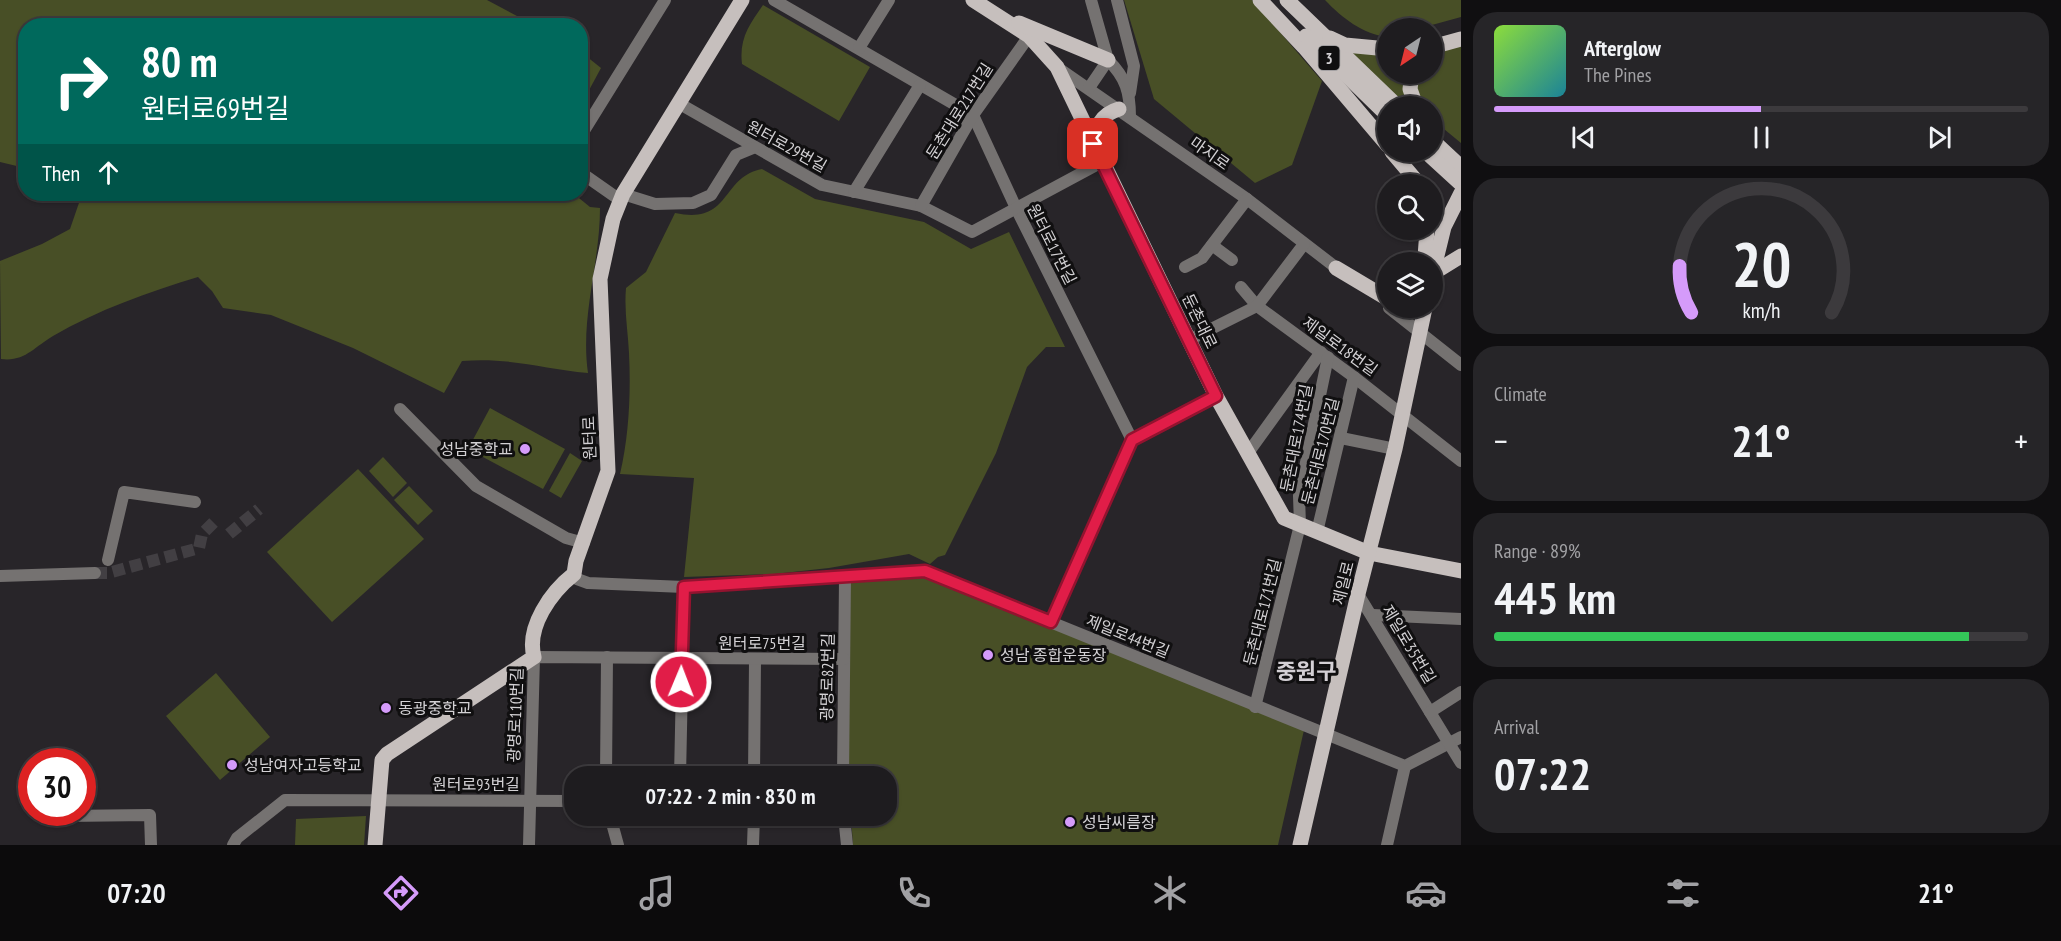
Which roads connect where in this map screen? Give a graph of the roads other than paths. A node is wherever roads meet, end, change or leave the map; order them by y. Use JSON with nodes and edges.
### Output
{"nodes":[{"id":1,"x":665,"y":0,"type":"edge"},
{"id":2,"x":742,"y":0,"type":"edge"},
{"id":3,"x":774,"y":0,"type":"edge"},
{"id":4,"x":889,"y":0,"type":"edge"},
{"id":5,"x":973,"y":0,"type":"edge"},
{"id":6,"x":1091,"y":0,"type":"edge"},
{"id":7,"x":1117,"y":0,"type":"edge"},
{"id":8,"x":1260,"y":0,"type":"edge"},
{"id":9,"x":1270,"y":0,"type":"edge"},
{"id":10,"x":1287,"y":0,"type":"edge"},
{"id":11,"x":997,"y":14,"type":"junction"},
{"id":12,"x":1306,"y":19,"type":"junction"},
{"id":13,"x":1461,"y":30,"type":"edge"},
{"id":14,"x":1443,"y":34,"type":"edge"},
{"id":15,"x":1029,"y":36,"type":"junction"},
{"id":16,"x":1461,"y":39,"type":"edge"},
{"id":17,"x":1443,"y":44,"type":"edge"},
{"id":18,"x":859,"y":48,"type":"junction"},
{"id":19,"x":1377,"y":48,"type":"edge"},
{"id":20,"x":1132,"y":54,"type":"junction"},
{"id":21,"x":1108,"y":60,"type":"junction"},
{"id":22,"x":1057,"y":67,"type":"junction"},
{"id":23,"x":920,"y":84,"type":"junction"},
{"id":24,"x":1089,"y":88,"type":"junction"},
{"id":25,"x":1130,"y":93,"type":"junction"},
{"id":26,"x":1387,"y":96,"type":"edge"},
{"id":27,"x":680,"y":104,"type":"junction"},
{"id":28,"x":1377,"y":105,"type":"edge"},
{"id":29,"x":1124,"y":113,"type":"junction"},
{"id":30,"x":973,"y":114,"type":"junction"},
{"id":31,"x":588,"y":124,"type":"edge"},
{"id":32,"x":1377,"y":133,"type":"edge"},
{"id":33,"x":1093,"y":144,"type":"junction"},
{"id":34,"x":753,"y":148,"type":"junction"},
{"id":35,"x":1444,"y":160,"type":"joint"},
{"id":36,"x":1102,"y":162,"type":"junction"},
{"id":37,"x":1400,"y":162,"type":"edge"},
{"id":38,"x":1461,"y":167,"type":"edge"},
{"id":39,"x":1411,"y":174,"type":"edge"},
{"id":40,"x":588,"y":177,"type":"edge"},
{"id":41,"x":1461,"y":183,"type":"edge"},
{"id":42,"x":854,"y":192,"type":"junction"},
{"id":43,"x":1461,"y":193,"type":"edge"},
{"id":44,"x":622,"y":197,"type":"junction"},
{"id":45,"x":1247,"y":199,"type":"junction"},
{"id":46,"x":921,"y":206,"type":"junction"},
{"id":47,"x":1016,"y":208,"type":"junction"},
{"id":48,"x":1304,"y":244,"type":"junction"},
{"id":49,"x":1212,"y":245,"type":"junction"},
{"id":50,"x":1438,"y":252,"type":"edge"},
{"id":51,"x":1461,"y":256,"type":"edge"},
{"id":52,"x":1232,"y":260,"type":"dead end"},
{"id":53,"x":1185,"y":267,"type":"dead end"},
{"id":54,"x":1336,"y":268,"type":"junction"},
{"id":55,"x":1443,"y":268,"type":"edge"},
{"id":56,"x":1241,"y":287,"type":"dead end"},
{"id":57,"x":1377,"y":292,"type":"edge"},
{"id":58,"x":1377,"y":299,"type":"edge"},
{"id":59,"x":1257,"y":306,"type":"junction"},
{"id":60,"x":1403,"y":318,"type":"edge"},
{"id":61,"x":1423,"y":318,"type":"edge"},
{"id":62,"x":1420,"y":330,"type":"junction"},
{"id":63,"x":1189,"y":340,"type":"junction"},
{"id":64,"x":1325,"y":355,"type":"junction"},
{"id":65,"x":1461,"y":364,"type":"edge"},
{"id":66,"x":1354,"y":377,"type":"junction"},
{"id":67,"x":1216,"y":396,"type":"junction"},
{"id":68,"x":400,"y":409,"type":"dead end"},
{"id":69,"x":1403,"y":414,"type":"junction"},
{"id":70,"x":1341,"y":438,"type":"junction"},
{"id":71,"x":1132,"y":440,"type":"junction"},
{"id":72,"x":1395,"y":449,"type":"junction"},
{"id":73,"x":1248,"y":453,"type":"junction"},
{"id":74,"x":1461,"y":461,"type":"edge"},
{"id":75,"x":195,"y":502,"type":"dead end"},
{"id":76,"x":1300,"y":525,"type":"junction"},
{"id":77,"x":1317,"y":532,"type":"junction"},
{"id":78,"x":584,"y":543,"type":"junction"},
{"id":79,"x":1370,"y":553,"type":"junction"},
{"id":80,"x":108,"y":560,"type":"dead end"},
{"id":81,"x":1461,"y":571,"type":"edge"},
{"id":82,"x":95,"y":573,"type":"tunnel mouth"},
{"id":83,"x":574,"y":574,"type":"junction"},
{"id":84,"x":0,"y":576,"type":"edge"},
{"id":85,"x":845,"y":578,"type":"junction"},
{"id":86,"x":684,"y":587,"type":"junction"},
{"id":87,"x":1358,"y":594,"type":"junction"},
{"id":88,"x":1374,"y":615,"type":"junction"},
{"id":89,"x":1461,"y":619,"type":"edge"},
{"id":90,"x":1051,"y":622,"type":"junction"},
{"id":91,"x":534,"y":657,"type":"junction"},
{"id":92,"x":607,"y":657,"type":"junction"},
{"id":93,"x":681,"y":659,"type":"junction"},
{"id":94,"x":844,"y":659,"type":"junction"},
{"id":95,"x":755,"y":660,"type":"junction"},
{"id":96,"x":1461,"y":692,"type":"edge"},
{"id":97,"x":1255,"y":707,"type":"junction"},
{"id":98,"x":1430,"y":712,"type":"junction"},
{"id":99,"x":1325,"y":736,"type":"junction"},
{"id":100,"x":1461,"y":737,"type":"edge"},
{"id":101,"x":1449,"y":743,"type":"junction"},
{"id":102,"x":1461,"y":763,"type":"edge"},
{"id":103,"x":606,"y":766,"type":"edge"},
{"id":104,"x":680,"y":766,"type":"edge"},
{"id":105,"x":754,"y":766,"type":"edge"},
{"id":106,"x":843,"y":766,"type":"edge"},
{"id":107,"x":1405,"y":766,"type":"junction"},
{"id":108,"x":378,"y":800,"type":"junction"},
{"id":109,"x":529,"y":800,"type":"junction"},
{"id":110,"x":564,"y":801,"type":"edge"},
{"id":111,"x":96,"y":816,"type":"edge"},
{"id":112,"x":613,"y":826,"type":"edge"},
{"id":113,"x":754,"y":826,"type":"edge"},
{"id":114,"x":845,"y":826,"type":"edge"},
{"id":115,"x":151,"y":845,"type":"edge"},
{"id":116,"x":233,"y":845,"type":"edge"},
{"id":117,"x":375,"y":845,"type":"edge"},
{"id":118,"x":529,"y":845,"type":"edge"},
{"id":119,"x":618,"y":845,"type":"edge"},
{"id":120,"x":753,"y":845,"type":"edge"},
{"id":121,"x":847,"y":845,"type":"edge"},
{"id":122,"x":1300,"y":845,"type":"edge"},
{"id":123,"x":1387,"y":845,"type":"edge"}],
"edges":[{"from":1,"to":31,"type":"street"},
{"from":2,"to":27,"type":"main road","name":"원터로"},
{"from":3,"to":18,"type":"street"},
{"from":4,"to":18,"type":"street"},
{"from":5,"to":11,"type":"main road","name":"둔촌대로"},
{"from":6,"to":21,"type":"street"},
{"from":7,"to":20,"type":"street"},
{"from":8,"to":32,"type":"main road"},
{"from":9,"to":28,"type":"main road","number":"3"},
{"from":10,"to":12,"type":"main road","number":"3"},
{"from":11,"to":15,"type":"main road","name":"둔촌대로"},
{"from":11,"to":21,"type":"main road"},
{"from":12,"to":19,"type":"main road"},
{"from":12,"to":26,"type":"main road","number":"3"},
{"from":13,"to":14,"type":"main road"},
{"from":15,"to":22,"type":"main road","name":"둔촌대로"},
{"from":15,"to":30,"type":"street","name":"둔촌대로217번길"},
{"from":16,"to":17,"type":"main road"},
{"from":18,"to":23,"type":"street"},
{"from":20,"to":21,"type":"street"},
{"from":20,"to":25,"type":"street"},
{"from":21,"to":24,"type":"street"},
{"from":21,"to":25,"type":"street"},
{"from":22,"to":24,"type":"street","name":"마지로"},
{"from":22,"to":33,"type":"main road","name":"둔촌대로"},
{"from":23,"to":30,"type":"street"},
{"from":23,"to":42,"type":"street"},
{"from":24,"to":29,"type":"street","name":"마지로"},
{"from":25,"to":29,"type":"street"},
{"from":27,"to":34,"type":"street","name":"원터로29번길"},
{"from":27,"to":44,"type":"main road","name":"원터로"},
{"from":29,"to":33,"type":"main road"},
{"from":29,"to":45,"type":"street","name":"마지로"},
{"from":30,"to":46,"type":"street","name":"둔촌대로217번길"},
{"from":30,"to":47,"type":"street","name":"원터로17번길"},
{"from":33,"to":36,"type":"main road","name":"둔촌대로"},
{"from":34,"to":42,"type":"street","name":"원터로29번길"},
{"from":34,"to":44,"type":"street"},
{"from":35,"to":38,"type":"main road"},
{"from":35,"to":41,"type":"main road"},
{"from":36,"to":47,"type":"street"},
{"from":36,"to":63,"type":"main road","name":"둔촌대로"},
{"from":37,"to":39,"type":"main road"},
{"from":40,"to":44,"type":"street"},
{"from":42,"to":46,"type":"street","name":"원터로29번길"},
{"from":43,"to":50,"type":"main road"},
{"from":44,"to":78,"type":"main road","name":"원터로"},
{"from":45,"to":48,"type":"street","name":"마지로"},
{"from":45,"to":49,"type":"street"},
{"from":46,"to":47,"type":"street","name":"원터로29번길"},
{"from":47,"to":71,"type":"street","name":"원터로17번길"},
{"from":48,"to":54,"type":"street","name":"마지로"},
{"from":48,"to":59,"type":"street"},
{"from":49,"to":52,"type":"street"},
{"from":49,"to":53,"type":"street"},
{"from":51,"to":55,"type":"main road"},
{"from":54,"to":57,"type":"main road"},
{"from":54,"to":58,"type":"street","name":"마지로"},
{"from":56,"to":59,"type":"street","name":"제일로18번길"},
{"from":59,"to":63,"type":"street"},
{"from":59,"to":64,"type":"street","name":"제일로18번길"},
{"from":60,"to":62,"type":"street","name":"마지로"},
{"from":61,"to":62,"type":"main road","name":"제일로"},
{"from":62,"to":65,"type":"street","name":"마지로"},
{"from":62,"to":69,"type":"main road","name":"제일로"},
{"from":63,"to":67,"type":"main road","name":"둔촌대로"},
{"from":64,"to":66,"type":"street","name":"제일로18번길"},
{"from":64,"to":73,"type":"street"},
{"from":64,"to":76,"type":"street","name":"둔촌대로174번길"},
{"from":66,"to":69,"type":"street","name":"제일로18번길"},
{"from":66,"to":70,"type":"street","name":"둔촌대로170번길"},
{"from":67,"to":71,"type":"street"},
{"from":67,"to":73,"type":"main road","name":"둔촌대로"},
{"from":68,"to":78,"type":"street"},
{"from":69,"to":72,"type":"main road","name":"제일로"},
{"from":69,"to":74,"type":"street","name":"제일로18번길"},
{"from":70,"to":72,"type":"street"},
{"from":70,"to":77,"type":"street","name":"둔촌대로170번길"},
{"from":71,"to":90,"type":"street"},
{"from":72,"to":79,"type":"main road","name":"제일로"},
{"from":73,"to":76,"type":"main road","name":"둔촌대로"},
{"from":75,"to":80,"type":"street"},
{"from":76,"to":77,"type":"main road","name":"둔촌대로"},
{"from":76,"to":97,"type":"street","name":"둔촌대로171번길"},
{"from":77,"to":79,"type":"main road","name":"둔촌대로"},
{"from":78,"to":83,"type":"main road","name":"원터로"},
{"from":79,"to":81,"type":"main road","name":"둔촌대로"},
{"from":79,"to":87,"type":"main road","name":"제일로"},
{"from":82,"to":84,"type":"street"},
{"from":83,"to":86,"type":"street","name":"제일로44번길"},
{"from":83,"to":91,"type":"main road","name":"원터로"},
{"from":85,"to":86,"type":"street","name":"제일로44번길"},
{"from":85,"to":90,"type":"street","name":"제일로44번길"},
{"from":85,"to":94,"type":"street","name":"광명로82번길"},
{"from":86,"to":93,"type":"street"},
{"from":87,"to":88,"type":"street","name":"제일로35번길"},
{"from":87,"to":99,"type":"main road","name":"제일로"},
{"from":88,"to":89,"type":"street"},
{"from":88,"to":98,"type":"street","name":"제일로35번길"},
{"from":90,"to":97,"type":"street","name":"제일로44번길"},
{"from":91,"to":92,"type":"street","name":"원터로75번길"},
{"from":91,"to":108,"type":"main road"},
{"from":91,"to":109,"type":"street","name":"광명로110번길"},
{"from":92,"to":93,"type":"street","name":"원터로75번길"},
{"from":92,"to":103,"type":"street"},
{"from":93,"to":95,"type":"street","name":"원터로75번길"},
{"from":93,"to":104,"type":"street"},
{"from":94,"to":95,"type":"street","name":"원터로75번길"},
{"from":94,"to":106,"type":"street","name":"광명로82번길"},
{"from":95,"to":105,"type":"street"},
{"from":96,"to":98,"type":"street","name":"제일로35번길"},
{"from":97,"to":99,"type":"street","name":"제일로44번길"},
{"from":98,"to":101,"type":"street","name":"제일로35번길"},
{"from":99,"to":107,"type":"street","name":"제일로44번길"},
{"from":99,"to":122,"type":"main road","name":"제일로"},
{"from":100,"to":101,"type":"street"},
{"from":101,"to":102,"type":"street","name":"제일로35번길"},
{"from":101,"to":107,"type":"street"},
{"from":107,"to":123,"type":"street"},
{"from":108,"to":109,"type":"street","name":"원터로93번길"},
{"from":108,"to":116,"type":"street","name":"원터로93번길"},
{"from":108,"to":117,"type":"main road"},
{"from":109,"to":110,"type":"street","name":"원터로93번길"},
{"from":109,"to":118,"type":"street","name":"광명로110번길"},
{"from":111,"to":115,"type":"street"},
{"from":112,"to":119,"type":"street"},
{"from":113,"to":120,"type":"street"},
{"from":114,"to":121,"type":"street"}]}
